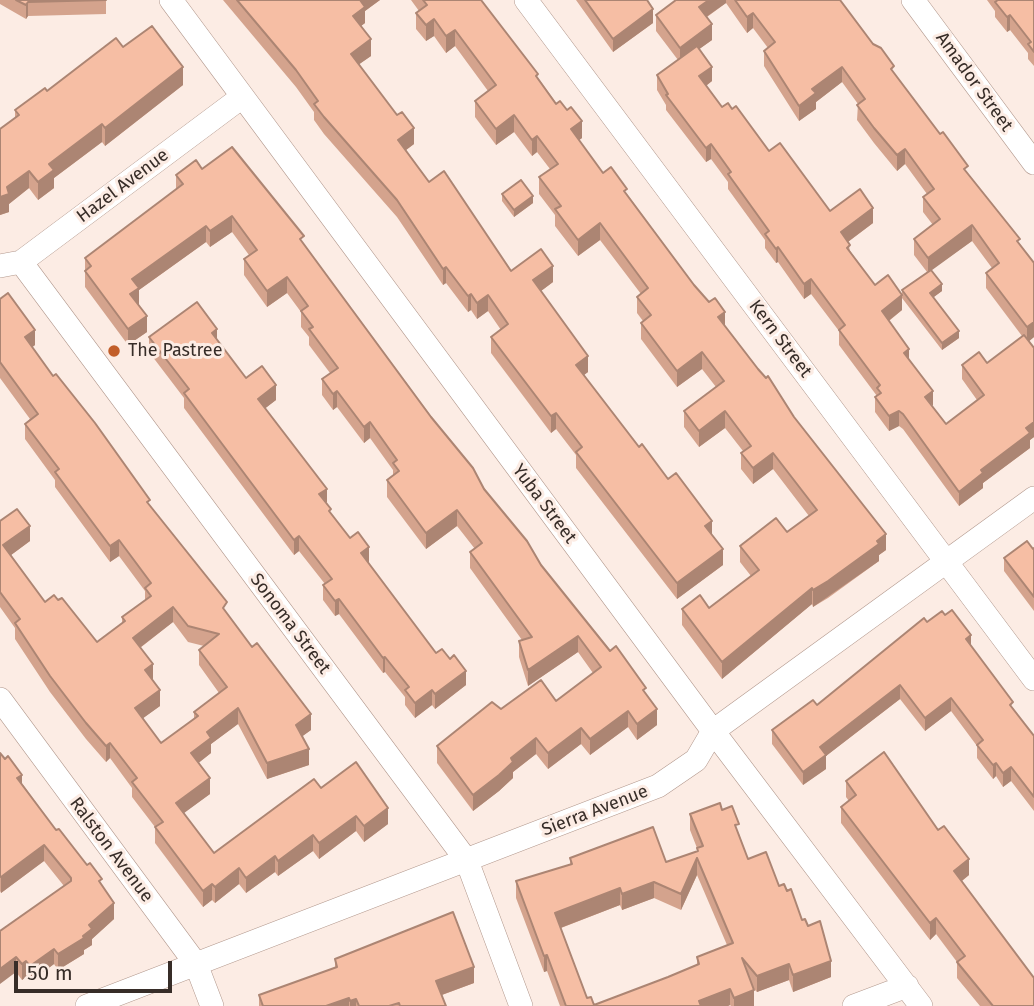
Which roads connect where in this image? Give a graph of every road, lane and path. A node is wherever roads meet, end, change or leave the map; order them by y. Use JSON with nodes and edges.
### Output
{"nodes":[{"id":1,"x":171,"y":0,"type":"edge"},
{"id":2,"x":526,"y":0,"type":"edge"},
{"id":3,"x":913,"y":0,"type":"edge"},
{"id":4,"x":242,"y":97,"type":"junction"},
{"id":5,"x":1034,"y":163,"type":"edge"},
{"id":6,"x":10,"y":264,"type":"edge"},
{"id":7,"x":1034,"y":498,"type":"edge"},
{"id":8,"x":947,"y":563,"type":"junction"},
{"id":9,"x":1034,"y":679,"type":"edge"},
{"id":10,"x":0,"y":699,"type":"edge"},
{"id":11,"x":713,"y":731,"type":"junction"},
{"id":12,"x":467,"y":861,"type":"junction"},
{"id":13,"x":196,"y":964,"type":"junction"},
{"id":14,"x":907,"y":986,"type":"junction"},
{"id":15,"x":87,"y":1006,"type":"edge"},
{"id":16,"x":212,"y":1006,"type":"edge"},
{"id":17,"x":521,"y":1006,"type":"edge"},
{"id":18,"x":854,"y":1006,"type":"edge"},
{"id":19,"x":921,"y":1006,"type":"edge"}],
"edges":[{"from":1,"to":4,"type":"street","name":"Yuba Street"},
{"from":2,"to":8,"type":"street","name":"Kern Street"},
{"from":3,"to":5,"type":"street","name":"Amador Street"},
{"from":4,"to":6,"type":"street","name":"Hazel Avenue"},
{"from":4,"to":11,"type":"street","name":"Yuba Street"},
{"from":6,"to":12,"type":"street","name":"Sonoma Street"},
{"from":7,"to":8,"type":"street","name":"Sierra Avenue"},
{"from":8,"to":9,"type":"street","name":"Kern Street"},
{"from":8,"to":11,"type":"street","name":"Sierra Avenue"},
{"from":10,"to":13,"type":"street","name":"Ralston Avenue"},
{"from":11,"to":12,"type":"street","name":"Sierra Avenue"},
{"from":11,"to":14,"type":"street","name":"Yuba Street"},
{"from":12,"to":13,"type":"street","name":"Sierra Avenue"},
{"from":12,"to":17,"type":"street","name":"Sonoma Street"},
{"from":13,"to":15,"type":"street","name":"Sierra Avenue"},
{"from":13,"to":16,"type":"street","name":"Ralston Avenue"},
{"from":14,"to":18,"type":"street"},
{"from":14,"to":19,"type":"street","name":"Yuba Street"}]}
